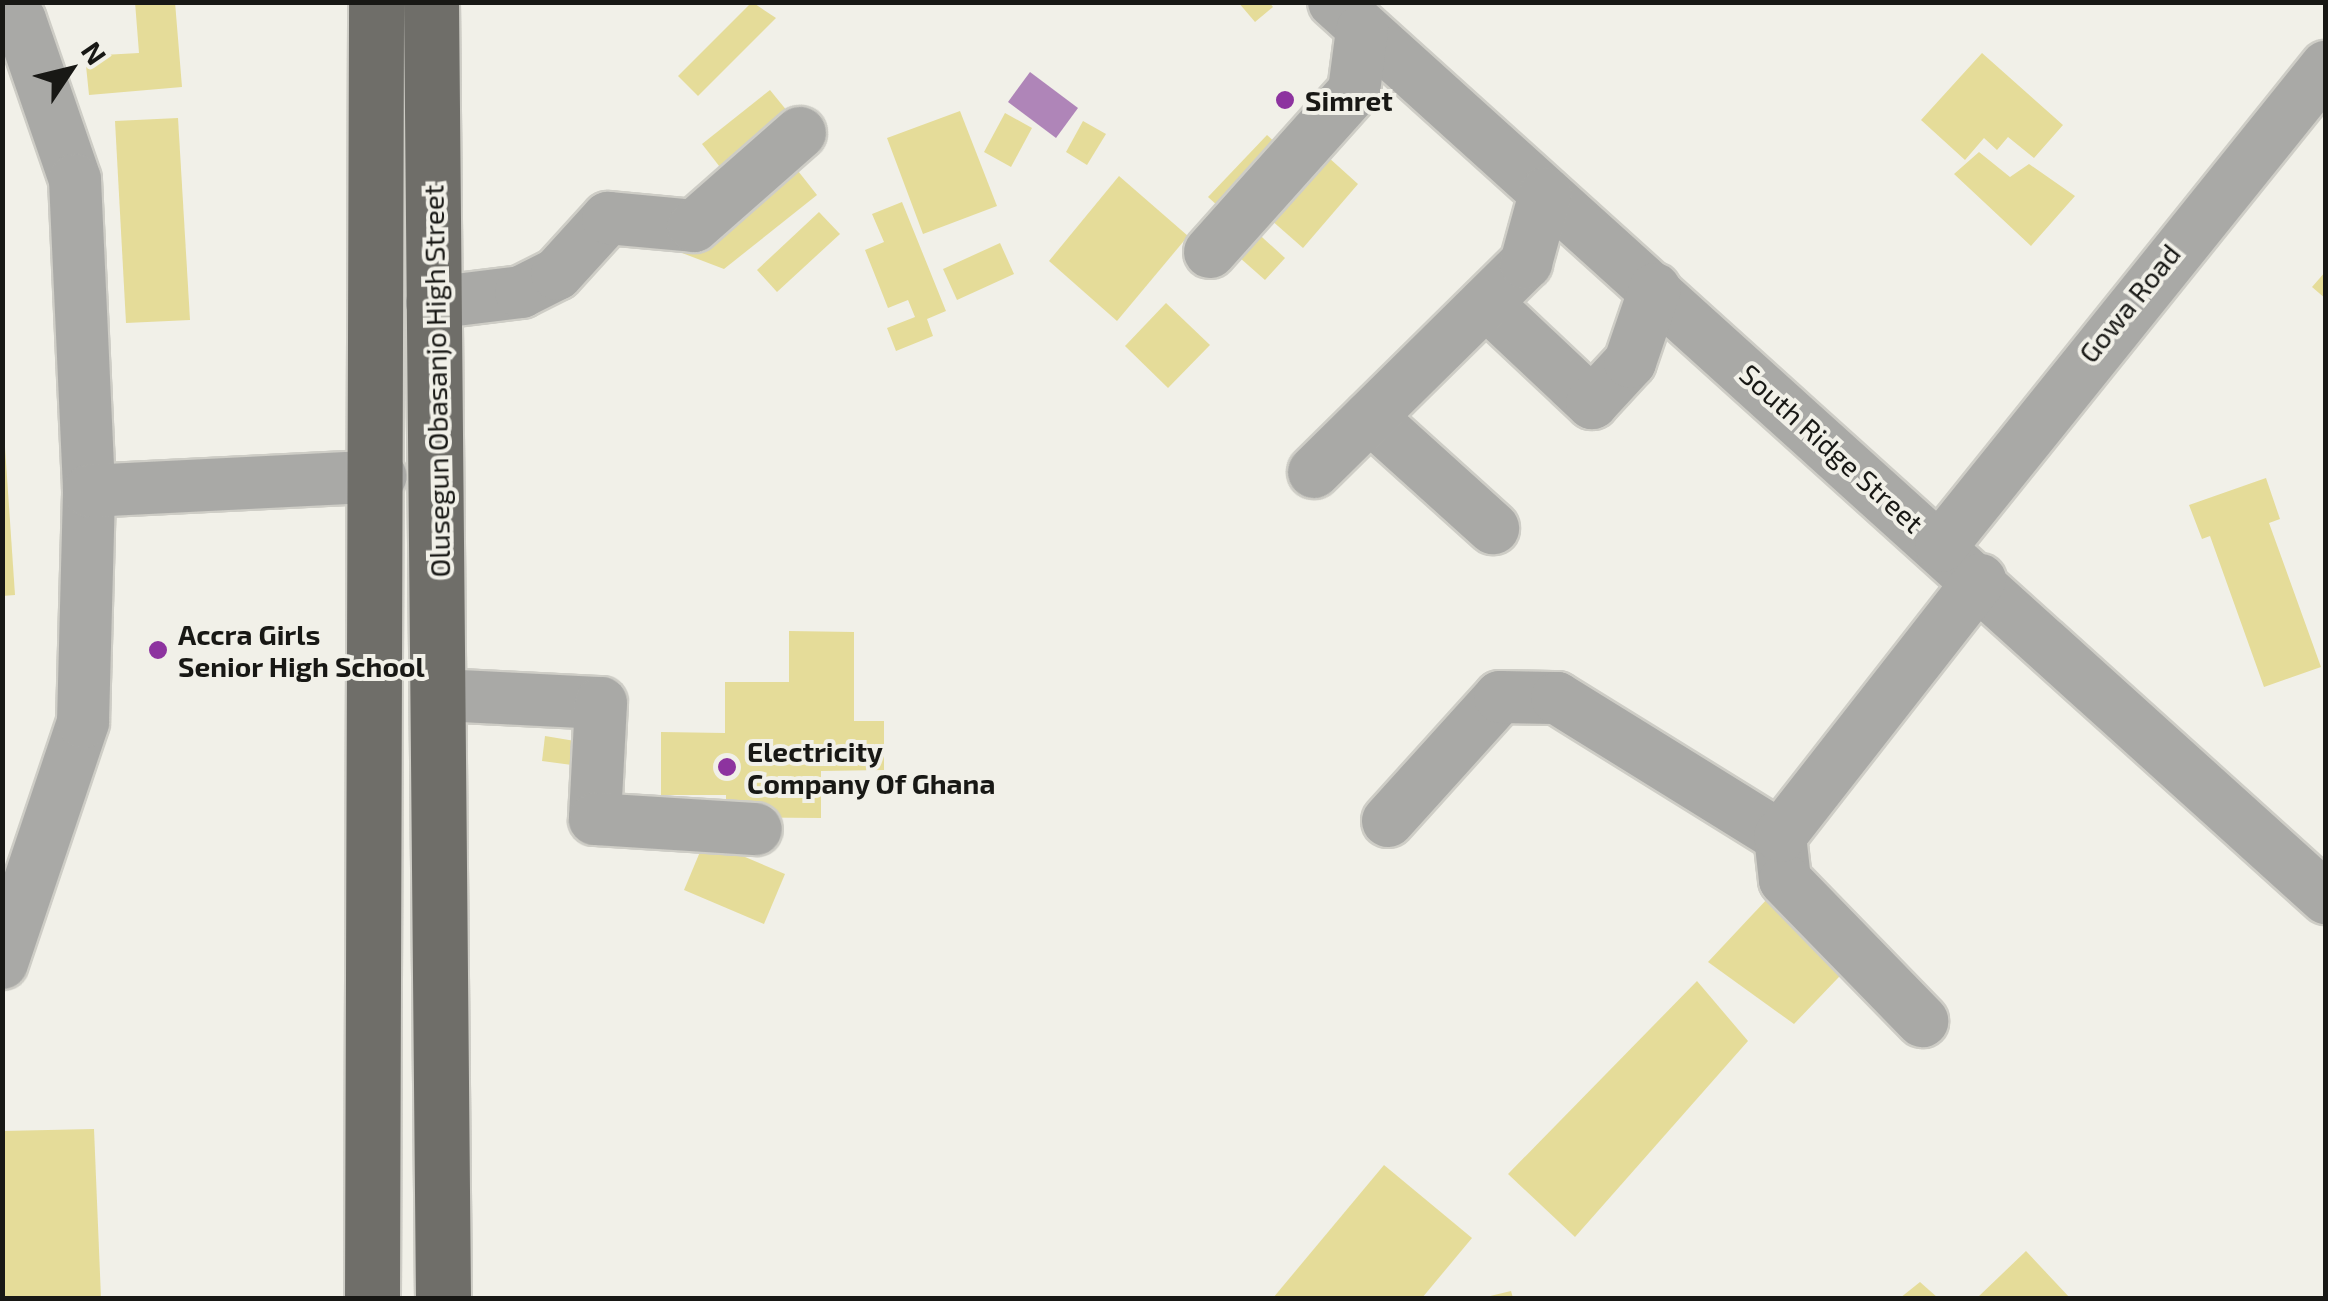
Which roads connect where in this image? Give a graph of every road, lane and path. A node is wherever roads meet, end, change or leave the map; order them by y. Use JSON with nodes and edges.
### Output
{"nodes":[{"id":1,"x":376,"y":2,"type":"edge"},
{"id":2,"x":431,"y":2,"type":"edge"},
{"id":3,"x":2,"y":4,"type":"edge"},
{"id":4,"x":1348,"y":16,"type":"edge"},
{"id":5,"x":2326,"y":67,"type":"edge"},
{"id":6,"x":800,"y":134,"type":"dead end"},
{"id":7,"x":1545,"y":194,"type":"junction"},
{"id":8,"x":1210,"y":252,"type":"dead end"},
{"id":9,"x":1655,"y":289,"type":"junction"},
{"id":10,"x":1486,"y":302,"type":"junction"},
{"id":11,"x":432,"y":303,"type":"junction"},
{"id":12,"x":1370,"y":416,"type":"junction"},
{"id":13,"x":1314,"y":472,"type":"dead end"},
{"id":14,"x":381,"y":476,"type":"junction"},
{"id":15,"x":89,"y":491,"type":"junction"},
{"id":16,"x":1493,"y":528,"type":"dead end"},
{"id":17,"x":1942,"y":546,"type":"junction"},
{"id":18,"x":1980,"y":580,"type":"junction"},
{"id":19,"x":442,"y":695,"type":"junction"},
{"id":20,"x":1388,"y":821,"type":"dead end"},
{"id":21,"x":756,"y":829,"type":"dead end"},
{"id":22,"x":1780,"y":836,"type":"junction"},
{"id":23,"x":2326,"y":898,"type":"edge"},
{"id":24,"x":2,"y":964,"type":"edge"},
{"id":25,"x":1922,"y":1021,"type":"dead end"},
{"id":26,"x":372,"y":1298,"type":"edge"},
{"id":27,"x":442,"y":1298,"type":"edge"}],
"edges":[{"from":1,"to":14,"type":"main road","name":"Olusegun Obasanjo High Street"},
{"from":2,"to":11,"type":"main road","name":"Olusegun Obasanjo High Street"},
{"from":3,"to":15,"type":"street"},
{"from":4,"to":7,"type":"street","name":"South Ridge Street"},
{"from":4,"to":8,"type":"street"},
{"from":5,"to":17,"type":"street","name":"Gowa Road"},
{"from":6,"to":11,"type":"street"},
{"from":7,"to":9,"type":"street","name":"South Ridge Street"},
{"from":7,"to":10,"type":"street"},
{"from":9,"to":10,"type":"street"},
{"from":9,"to":17,"type":"street","name":"South Ridge Street"},
{"from":10,"to":12,"type":"street"},
{"from":11,"to":19,"type":"main road","name":"Olusegun Obasanjo High Street"},
{"from":12,"to":13,"type":"street"},
{"from":12,"to":16,"type":"street"},
{"from":14,"to":15,"type":"street"},
{"from":14,"to":26,"type":"main road","name":"Olusegun Obasanjo High Street"},
{"from":15,"to":24,"type":"street"},
{"from":17,"to":18,"type":"street","name":"South Ridge Street"},
{"from":18,"to":22,"type":"street"},
{"from":18,"to":23,"type":"street","name":"South Ridge Street"},
{"from":19,"to":21,"type":"street"},
{"from":19,"to":27,"type":"main road","name":"Olusegun Obasanjo High Street"},
{"from":20,"to":22,"type":"street"},
{"from":22,"to":25,"type":"street"}]}
